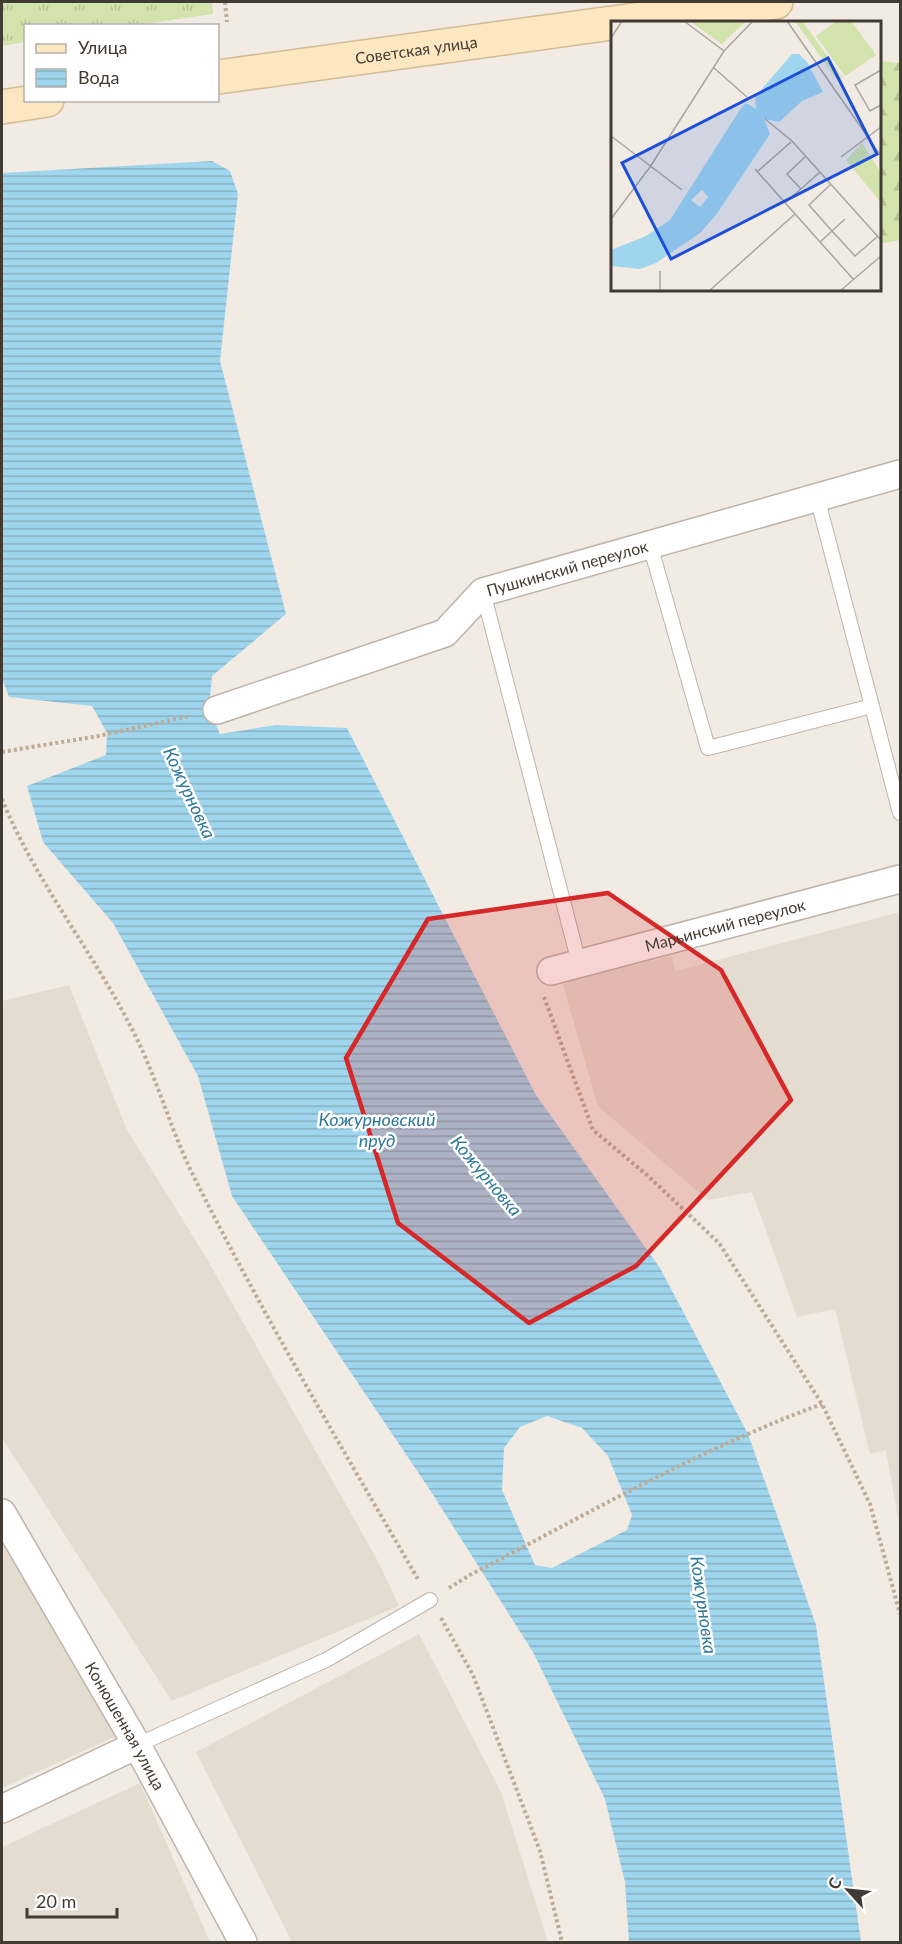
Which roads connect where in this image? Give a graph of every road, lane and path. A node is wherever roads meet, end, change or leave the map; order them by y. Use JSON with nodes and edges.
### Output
{"nodes":[{"id":1,"x":225,"y":2,"type":"edge"},
{"id":2,"x":776,"y":2,"type":"edge"},
{"id":3,"x":731,"y":10,"type":"edge"},
{"id":4,"x":628,"y":21,"type":"edge"},
{"id":5,"x":227,"y":22,"type":"dead end"},
{"id":6,"x":611,"y":23,"type":"edge"},
{"id":7,"x":219,"y":77,"type":"edge"},
{"id":8,"x":34,"y":102,"type":"edge"},
{"id":9,"x":2,"y":107,"type":"edge"},
{"id":10,"x":900,"y":474,"type":"edge"},
{"id":11,"x":818,"y":497,"type":"junction"},
{"id":12,"x":650,"y":545,"type":"junction"},
{"id":13,"x":483,"y":592,"type":"junction"},
{"id":14,"x":872,"y":706,"type":"junction"},
{"id":15,"x":218,"y":710,"type":"joint"},
{"id":16,"x":2,"y":752,"type":"edge"},
{"id":17,"x":2,"y":799,"type":"edge"},
{"id":18,"x":900,"y":813,"type":"edge"},
{"id":19,"x":900,"y":879,"type":"edge"},
{"id":20,"x":579,"y":963,"type":"junction"},
{"id":21,"x":551,"y":971,"type":"joint"},
{"id":22,"x":822,"y":1404,"type":"junction"},
{"id":23,"x":2,"y":1513,"type":"edge"},
{"id":24,"x":470,"y":1575,"type":"dead end"},
{"id":25,"x":430,"y":1600,"type":"junction"},
{"id":26,"x":900,"y":1614,"type":"edge"},
{"id":27,"x":137,"y":1745,"type":"junction"},
{"id":28,"x":2,"y":1809,"type":"edge"},
{"id":29,"x":243,"y":1942,"type":"edge"},
{"id":30,"x":562,"y":1942,"type":"edge"}],
"edges":[{"from":1,"to":5,"type":"path"},
{"from":2,"to":3,"type":"main road"},
{"from":3,"to":4,"type":"main road"},
{"from":6,"to":7,"type":"main road","name":"Советская улица"},
{"from":8,"to":9,"type":"main road"},
{"from":10,"to":11,"type":"street","name":"Пушкинский переулок"},
{"from":11,"to":12,"type":"street","name":"Пушкинский переулок"},
{"from":11,"to":14,"type":"lane"},
{"from":12,"to":13,"type":"street","name":"Пушкинский переулок"},
{"from":12,"to":14,"type":"lane"},
{"from":13,"to":15,"type":"street","name":"Пушкинский переулок"},
{"from":13,"to":20,"type":"lane"},
{"from":14,"to":18,"type":"lane"},
{"from":15,"to":16,"type":"path"},
{"from":17,"to":25,"type":"path"},
{"from":19,"to":20,"type":"street","name":"Марьинский переулок"},
{"from":20,"to":21,"type":"street","name":"Марьинский переулок"},
{"from":21,"to":22,"type":"path"},
{"from":22,"to":24,"type":"path"},
{"from":22,"to":26,"type":"path"},
{"from":23,"to":27,"type":"street","name":"Конюшенная улица"},
{"from":25,"to":27,"type":"lane"},
{"from":25,"to":30,"type":"path"},
{"from":27,"to":28,"type":"street"},
{"from":27,"to":29,"type":"street","name":"Конюшенная улица"}]}
